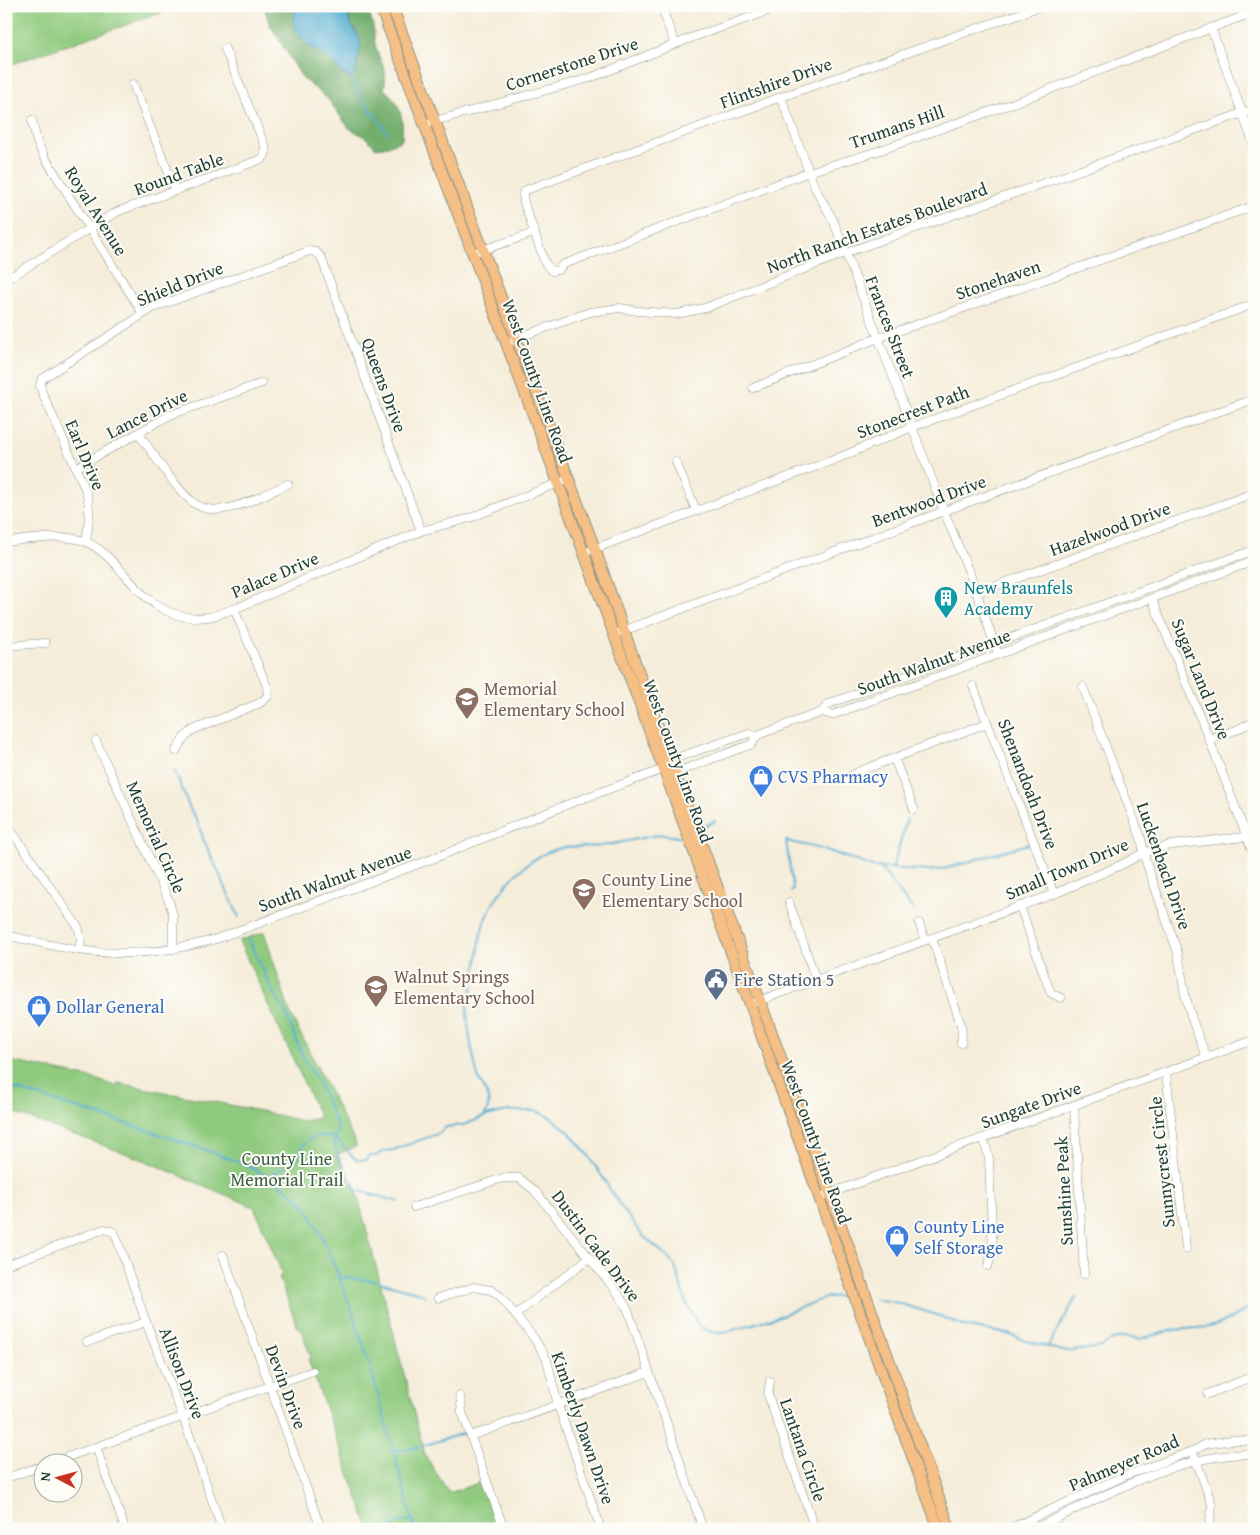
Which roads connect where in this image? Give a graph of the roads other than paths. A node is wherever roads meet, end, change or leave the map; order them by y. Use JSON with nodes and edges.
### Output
{"nodes":[{"id":1,"x":380,"y":6,"type":"edge"},
{"id":2,"x":392,"y":6,"type":"edge"},
{"id":3,"x":661,"y":6,"type":"edge"},
{"id":4,"x":783,"y":6,"type":"edge"},
{"id":5,"x":1041,"y":6,"type":"edge"},
{"id":6,"x":1254,"y":12,"type":"edge"},
{"id":7,"x":1211,"y":28,"type":"junction"},
{"id":8,"x":675,"y":44,"type":"junction"},
{"id":9,"x":225,"y":49,"type":"dead end"},
{"id":10,"x":133,"y":84,"type":"dead end"},
{"id":11,"x":780,"y":97,"type":"junction"},
{"id":12,"x":1254,"y":109,"type":"edge"},
{"id":13,"x":1242,"y":114,"type":"junction"},
{"id":14,"x":32,"y":120,"type":"dead end"},
{"id":15,"x":429,"y":122,"type":"junction"},
{"id":16,"x":1254,"y":145,"type":"edge"},
{"id":17,"x":809,"y":172,"type":"junction"},
{"id":18,"x":176,"y":191,"type":"junction"},
{"id":19,"x":1254,"y":206,"type":"edge"},
{"id":20,"x":89,"y":229,"type":"junction"},
{"id":21,"x":534,"y":233,"type":"junction"},
{"id":22,"x":478,"y":251,"type":"junction"},
{"id":23,"x":316,"y":252,"type":"joint"},
{"id":24,"x":845,"y":253,"type":"junction"},
{"id":25,"x":6,"y":280,"type":"edge"},
{"id":26,"x":1254,"y":304,"type":"edge"},
{"id":27,"x":143,"y":314,"type":"junction"},
{"id":28,"x":878,"y":338,"type":"junction"},
{"id":29,"x":516,"y":339,"type":"junction"},
{"id":30,"x":506,"y":344,"type":"junction"},
{"id":31,"x":40,"y":382,"type":"joint"},
{"id":32,"x":262,"y":383,"type":"dead end"},
{"id":33,"x":753,"y":388,"type":"dead end"},
{"id":34,"x":1254,"y":399,"type":"edge"},
{"id":35,"x":912,"y":427,"type":"junction"},
{"id":36,"x":138,"y":433,"type":"junction"},
{"id":37,"x":676,"y":462,"type":"dead end"},
{"id":38,"x":76,"y":468,"type":"junction"},
{"id":39,"x":569,"y":479,"type":"junction"},
{"id":40,"x":558,"y":483,"type":"junction"},
{"id":41,"x":288,"y":484,"type":"dead end"},
{"id":42,"x":1254,"y":493,"type":"edge"},
{"id":43,"x":696,"y":510,"type":"junction"},
{"id":44,"x":944,"y":511,"type":"junction"},
{"id":45,"x":421,"y":530,"type":"junction"},
{"id":46,"x":6,"y":542,"type":"edge"},
{"id":47,"x":86,"y":542,"type":"junction"},
{"id":48,"x":595,"y":549,"type":"junction"},
{"id":49,"x":1254,"y":550,"type":"edge"},
{"id":50,"x":584,"y":553,"type":"junction"},
{"id":51,"x":1254,"y":561,"type":"edge"},
{"id":52,"x":976,"y":593,"type":"junction"},
{"id":53,"x":1152,"y":599,"type":"junction"},
{"id":54,"x":234,"y":609,"type":"junction"},
{"id":55,"x":620,"y":633,"type":"junction"},
{"id":56,"x":45,"y":643,"type":"dead end"},
{"id":57,"x":995,"y":643,"type":"junction"},
{"id":58,"x":6,"y":646,"type":"edge"},
{"id":59,"x":998,"y":654,"type":"junction"},
{"id":60,"x":973,"y":686,"type":"dead end"},
{"id":61,"x":1083,"y":687,"type":"dead end"},
{"id":62,"x":822,"y":712,"type":"junction"},
{"id":63,"x":1254,"y":721,"type":"edge"},
{"id":64,"x":987,"y":723,"type":"junction"},
{"id":65,"x":758,"y":735,"type":"junction"},
{"id":66,"x":1209,"y":739,"type":"junction"},
{"id":67,"x":96,"y":740,"type":"dead end"},
{"id":68,"x":176,"y":750,"type":"dead end"},
{"id":69,"x":894,"y":758,"type":"junction"},
{"id":70,"x":667,"y":765,"type":"junction"},
{"id":71,"x":674,"y":773,"type":"junction"},
{"id":72,"x":846,"y":778,"type":"dead end"},
{"id":73,"x":914,"y":809,"type":"dead end"},
{"id":74,"x":6,"y":823,"type":"edge"},
{"id":75,"x":1250,"y":836,"type":"edge"},
{"id":76,"x":1144,"y":853,"type":"junction"},
{"id":77,"x":1254,"y":855,"type":"edge"},
{"id":78,"x":1054,"y":894,"type":"junction"},
{"id":79,"x":789,"y":902,"type":"dead end"},
{"id":80,"x":1020,"y":906,"type":"junction"},
{"id":81,"x":919,"y":924,"type":"dead end"},
{"id":82,"x":6,"y":935,"type":"edge"},
{"id":83,"x":928,"y":939,"type":"junction"},
{"id":84,"x":173,"y":949,"type":"junction"},
{"id":85,"x":79,"y":950,"type":"junction"},
{"id":86,"x":816,"y":980,"type":"junction"},
{"id":87,"x":1061,"y":998,"type":"dead end"},
{"id":88,"x":755,"y":1002,"type":"junction"},
{"id":89,"x":1254,"y":1040,"type":"edge"},
{"id":90,"x":961,"y":1043,"type":"dead end"},
{"id":91,"x":1206,"y":1057,"type":"junction"},
{"id":92,"x":1166,"y":1072,"type":"junction"},
{"id":93,"x":1074,"y":1106,"type":"junction"},
{"id":94,"x":984,"y":1138,"type":"junction"},
{"id":95,"x":824,"y":1196,"type":"junction"},
{"id":96,"x":414,"y":1207,"type":"dead end"},
{"id":97,"x":1186,"y":1249,"type":"dead end"},
{"id":98,"x":223,"y":1255,"type":"dead end"},
{"id":99,"x":589,"y":1258,"type":"junction"},
{"id":100,"x":6,"y":1265,"type":"edge"},
{"id":101,"x":988,"y":1266,"type":"dead end"},
{"id":102,"x":1084,"y":1274,"type":"dead end"},
{"id":103,"x":852,"y":1275,"type":"junction"},
{"id":104,"x":438,"y":1298,"type":"dead end"},
{"id":105,"x":515,"y":1316,"type":"junction"},
{"id":106,"x":146,"y":1322,"type":"junction"},
{"id":107,"x":87,"y":1342,"type":"dead end"},
{"id":108,"x":313,"y":1371,"type":"dead end"},
{"id":109,"x":649,"y":1372,"type":"junction"},
{"id":110,"x":1254,"y":1376,"type":"edge"},
{"id":111,"x":770,"y":1381,"type":"dead end"},
{"id":112,"x":270,"y":1386,"type":"junction"},
{"id":113,"x":1208,"y":1394,"type":"dead end"},
{"id":114,"x":460,"y":1396,"type":"dead end"},
{"id":115,"x":558,"y":1405,"type":"junction"},
{"id":116,"x":183,"y":1417,"type":"junction"},
{"id":117,"x":471,"y":1436,"type":"junction"},
{"id":118,"x":1254,"y":1441,"type":"edge"},
{"id":119,"x":96,"y":1447,"type":"junction"},
{"id":120,"x":1192,"y":1451,"type":"junction"},
{"id":121,"x":82,"y":1452,"type":"edge"},
{"id":122,"x":1254,"y":1454,"type":"edge"},
{"id":123,"x":1196,"y":1461,"type":"junction"},
{"id":124,"x":32,"y":1469,"type":"edge"},
{"id":125,"x":6,"y":1478,"type":"edge"},
{"id":126,"x":1210,"y":1522,"type":"dead end"},
{"id":127,"x":6,"y":1524,"type":"edge"},
{"id":128,"x":8,"y":1529,"type":"edge"},
{"id":129,"x":125,"y":1529,"type":"edge"},
{"id":130,"x":222,"y":1529,"type":"edge"},
{"id":131,"x":321,"y":1529,"type":"edge"},
{"id":132,"x":504,"y":1529,"type":"edge"},
{"id":133,"x":601,"y":1529,"type":"edge"},
{"id":134,"x":703,"y":1529,"type":"edge"},
{"id":135,"x":815,"y":1529,"type":"edge"},
{"id":136,"x":939,"y":1529,"type":"edge"},
{"id":137,"x":950,"y":1529,"type":"edge"},
{"id":138,"x":1009,"y":1529,"type":"edge"},
{"id":139,"x":1034,"y":1529,"type":"edge"}],
"edges":[{"from":1,"to":15,"type":"main road","name":"West County Line Road"},
{"from":2,"to":15,"type":"main road","name":"West County Line Road"},
{"from":3,"to":8,"type":"street"},
{"from":4,"to":8,"type":"street","name":"Cornerstone Drive"},
{"from":5,"to":11,"type":"street","name":"Flintshire Drive"},
{"from":6,"to":7,"type":"street","name":"Trumans Hill"},
{"from":7,"to":13,"type":"street"},
{"from":7,"to":17,"type":"street","name":"Trumans Hill"},
{"from":8,"to":15,"type":"street","name":"Cornerstone Drive"},
{"from":9,"to":18,"type":"street","name":"Round Table"},
{"from":10,"to":18,"type":"street"},
{"from":11,"to":17,"type":"street","name":"Frances Street"},
{"from":11,"to":21,"type":"street","name":"Flintshire Drive"},
{"from":12,"to":13,"type":"street","name":"North Ranch Estates Boulevard"},
{"from":13,"to":16,"type":"street"},
{"from":13,"to":24,"type":"street","name":"North Ranch Estates Boulevard"},
{"from":14,"to":20,"type":"street","name":"Royal Avenue"},
{"from":15,"to":22,"type":"main road","name":"West County Line Road"},
{"from":17,"to":21,"type":"street","name":"Trumans Hill"},
{"from":17,"to":24,"type":"street","name":"Frances Street"},
{"from":18,"to":20,"type":"street","name":"Round Table"},
{"from":19,"to":28,"type":"street","name":"Stonehaven"},
{"from":20,"to":25,"type":"street","name":"Round Table"},
{"from":20,"to":27,"type":"street","name":"Royal Avenue"},
{"from":21,"to":22,"type":"street"},
{"from":22,"to":29,"type":"main road","name":"West County Line Road"},
{"from":22,"to":30,"type":"main road","name":"West County Line Road"},
{"from":23,"to":27,"type":"street","name":"Shield Drive"},
{"from":23,"to":45,"type":"street","name":"Queens Drive"},
{"from":24,"to":28,"type":"street","name":"Frances Street"},
{"from":24,"to":29,"type":"street","name":"North Ranch Estates Boulevard"},
{"from":26,"to":35,"type":"street","name":"Stonecrest Path"},
{"from":27,"to":31,"type":"street","name":"Shield Drive"},
{"from":28,"to":33,"type":"street","name":"Stonehaven"},
{"from":28,"to":35,"type":"street","name":"Frances Street"},
{"from":29,"to":30,"type":"street","name":"North Ranch Estates Boulevard"},
{"from":29,"to":39,"type":"main road","name":"West County Line Road"},
{"from":30,"to":40,"type":"main road","name":"West County Line Road"},
{"from":31,"to":38,"type":"street","name":"Earl Drive"},
{"from":32,"to":36,"type":"street","name":"Lance Drive"},
{"from":34,"to":44,"type":"street","name":"Bentwood Drive"},
{"from":35,"to":43,"type":"street","name":"Stonecrest Path"},
{"from":35,"to":44,"type":"street","name":"Frances Street"},
{"from":36,"to":38,"type":"street","name":"Lance Drive"},
{"from":36,"to":41,"type":"street"},
{"from":37,"to":43,"type":"street"},
{"from":38,"to":47,"type":"street","name":"Earl Drive"},
{"from":39,"to":40,"type":"street","name":"Palace Drive"},
{"from":39,"to":48,"type":"main road","name":"West County Line Road"},
{"from":40,"to":45,"type":"street","name":"Palace Drive"},
{"from":40,"to":50,"type":"main road","name":"West County Line Road"},
{"from":42,"to":52,"type":"street","name":"Hazelwood Drive"},
{"from":43,"to":48,"type":"street","name":"Stonecrest Path"},
{"from":44,"to":52,"type":"street","name":"Frances Street"},
{"from":44,"to":55,"type":"street","name":"Bentwood Drive"},
{"from":45,"to":54,"type":"street","name":"Palace Drive"},
{"from":46,"to":47,"type":"street","name":"Palace Drive"},
{"from":47,"to":54,"type":"street","name":"Palace Drive"},
{"from":48,"to":50,"type":"street","name":"Stonecrest Path"},
{"from":48,"to":55,"type":"main road","name":"West County Line Road"},
{"from":49,"to":57,"type":"street","name":"South Walnut Avenue"},
{"from":50,"to":55,"type":"main road","name":"West County Line Road"},
{"from":51,"to":53,"type":"street","name":"South Walnut Avenue"},
{"from":52,"to":57,"type":"street","name":"Frances Street"},
{"from":53,"to":59,"type":"street","name":"South Walnut Avenue"},
{"from":53,"to":66,"type":"street","name":"Sugar Land Drive"},
{"from":54,"to":68,"type":"street"},
{"from":55,"to":70,"type":"main road","name":"West County Line Road"},
{"from":56,"to":58,"type":"street"},
{"from":57,"to":59,"type":"street","name":"Frances Street"},
{"from":57,"to":62,"type":"street","name":"South Walnut Avenue"},
{"from":59,"to":62,"type":"street","name":"South Walnut Avenue"},
{"from":60,"to":64,"type":"street","name":"Shenandoah Drive"},
{"from":61,"to":76,"type":"street","name":"Luckenbach Drive"},
{"from":62,"to":65,"type":"street","name":"South Walnut Avenue"},
{"from":63,"to":66,"type":"street"},
{"from":64,"to":69,"type":"street"},
{"from":64,"to":78,"type":"street","name":"Shenandoah Drive"},
{"from":65,"to":70,"type":"street","name":"South Walnut Avenue"},
{"from":65,"to":71,"type":"street","name":"South Walnut Avenue"},
{"from":66,"to":75,"type":"street","name":"Sugar Land Drive"},
{"from":67,"to":84,"type":"street","name":"Memorial Circle"},
{"from":69,"to":72,"type":"street"},
{"from":69,"to":73,"type":"street"},
{"from":70,"to":71,"type":"main road","name":"West County Line Road"},
{"from":70,"to":84,"type":"street","name":"South Walnut Avenue"},
{"from":70,"to":88,"type":"main road","name":"West County Line Road"},
{"from":71,"to":88,"type":"main road","name":"West County Line Road"},
{"from":74,"to":85,"type":"street"},
{"from":75,"to":76,"type":"street","name":"Small Town Drive"},
{"from":75,"to":77,"type":"street","name":"Sugar Land Drive"},
{"from":76,"to":78,"type":"street","name":"Small Town Drive"},
{"from":76,"to":91,"type":"street","name":"Luckenbach Drive"},
{"from":78,"to":80,"type":"street","name":"Small Town Drive"},
{"from":79,"to":86,"type":"street"},
{"from":80,"to":83,"type":"street","name":"Small Town Drive"},
{"from":80,"to":87,"type":"street"},
{"from":81,"to":83,"type":"street"},
{"from":82,"to":85,"type":"street","name":"South Walnut Avenue"},
{"from":83,"to":86,"type":"street","name":"Small Town Drive"},
{"from":83,"to":90,"type":"street"},
{"from":84,"to":85,"type":"street","name":"South Walnut Avenue"},
{"from":86,"to":88,"type":"street","name":"Small Town Drive"},
{"from":88,"to":95,"type":"main road","name":"West County Line Road"},
{"from":89,"to":91,"type":"street","name":"Sungate Drive"},
{"from":91,"to":92,"type":"street","name":"Sungate Drive"},
{"from":92,"to":93,"type":"street","name":"Sungate Drive"},
{"from":92,"to":97,"type":"street","name":"Sunnycrest Circle"},
{"from":93,"to":94,"type":"street","name":"Sungate Drive"},
{"from":93,"to":102,"type":"street","name":"Sunshine Peak"},
{"from":94,"to":95,"type":"street","name":"Sungate Drive"},
{"from":94,"to":101,"type":"street"},
{"from":95,"to":103,"type":"main road","name":"West County Line Road"},
{"from":96,"to":99,"type":"street","name":"Dustin Cade Drive"},
{"from":98,"to":112,"type":"street","name":"Devin Drive"},
{"from":99,"to":105,"type":"street"},
{"from":99,"to":109,"type":"street","name":"Dustin Cade Drive"},
{"from":100,"to":106,"type":"street","name":"Allison Drive"},
{"from":103,"to":136,"type":"main road","name":"West County Line Road"},
{"from":103,"to":137,"type":"main road","name":"West County Line Road"},
{"from":104,"to":105,"type":"street","name":"Kimberly Dawn Drive"},
{"from":105,"to":115,"type":"street","name":"Kimberly Dawn Drive"},
{"from":106,"to":107,"type":"street"},
{"from":106,"to":116,"type":"street","name":"Allison Drive"},
{"from":108,"to":112,"type":"street"},
{"from":109,"to":115,"type":"street"},
{"from":109,"to":134,"type":"street","name":"Dustin Cade Drive"},
{"from":110,"to":113,"type":"street"},
{"from":111,"to":135,"type":"street","name":"Lantana Circle"},
{"from":112,"to":116,"type":"street"},
{"from":112,"to":131,"type":"street","name":"Devin Drive"},
{"from":114,"to":117,"type":"street"},
{"from":115,"to":117,"type":"street"},
{"from":115,"to":133,"type":"street","name":"Kimberly Dawn Drive"},
{"from":116,"to":119,"type":"street"},
{"from":116,"to":130,"type":"street","name":"Allison Drive"},
{"from":117,"to":132,"type":"street"},
{"from":118,"to":120,"type":"street","name":"Pahmeyer Road"},
{"from":119,"to":121,"type":"street"},
{"from":119,"to":129,"type":"street"},
{"from":120,"to":123,"type":"street"},
{"from":120,"to":138,"type":"street","name":"Pahmeyer Road"},
{"from":122,"to":123,"type":"street","name":"Pahmeyer Road"},
{"from":123,"to":126,"type":"street"},
{"from":123,"to":139,"type":"street","name":"Pahmeyer Road"},
{"from":124,"to":125,"type":"street"},
{"from":127,"to":128,"type":"street"}]}
